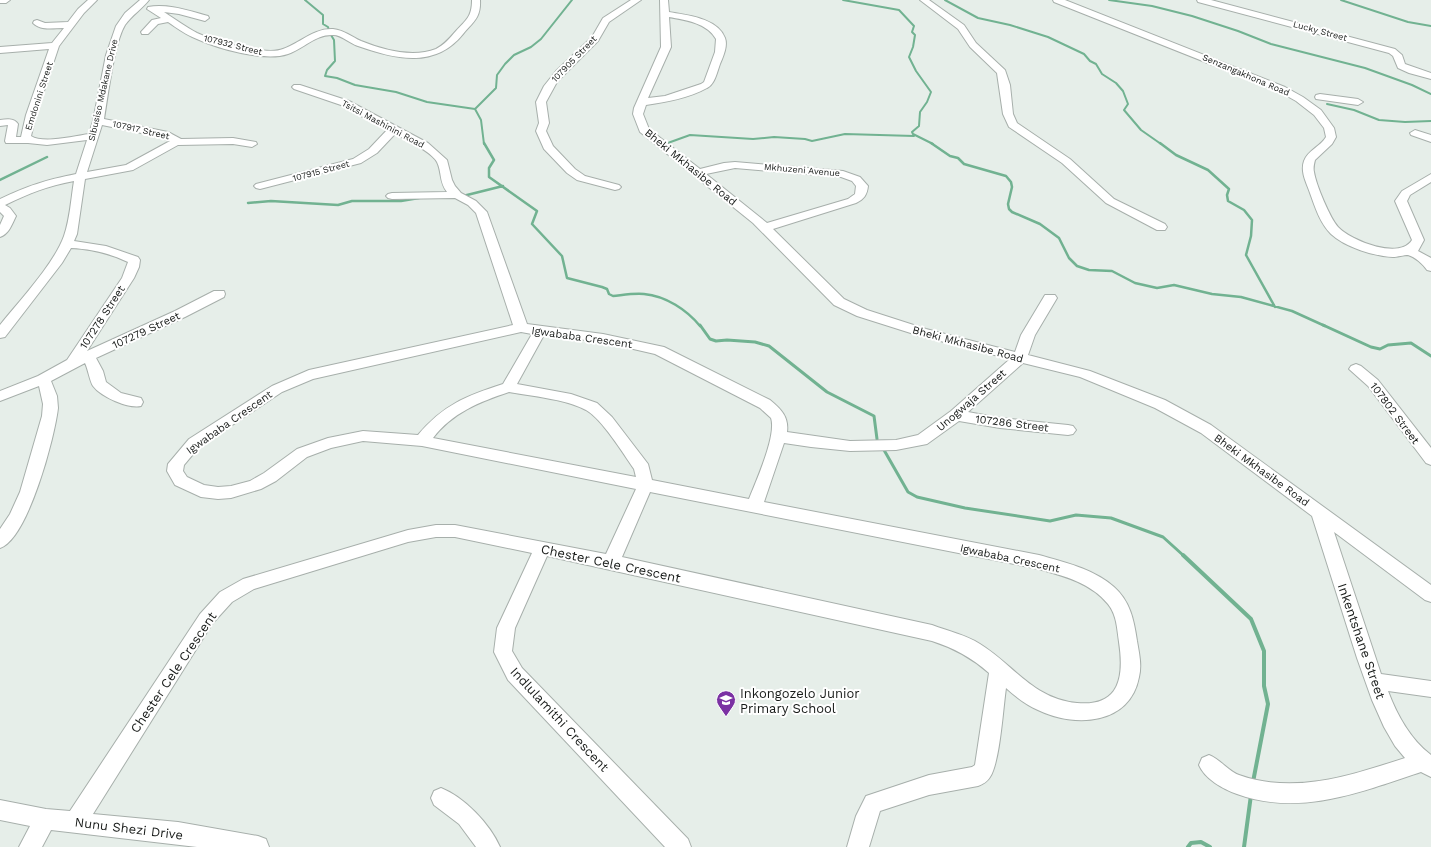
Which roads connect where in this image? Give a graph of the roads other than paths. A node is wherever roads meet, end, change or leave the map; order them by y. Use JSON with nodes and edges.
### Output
{"nodes":[{"id":1,"x":0,"y":0,"type":"edge"},
{"id":2,"x":6,"y":0,"type":"edge"},
{"id":3,"x":93,"y":0,"type":"edge"},
{"id":4,"x":476,"y":0,"type":"edge"},
{"id":5,"x":637,"y":0,"type":"edge"},
{"id":6,"x":664,"y":0,"type":"edge"},
{"id":7,"x":924,"y":0,"type":"edge"},
{"id":8,"x":1057,"y":0,"type":"edge"},
{"id":9,"x":1201,"y":0,"type":"edge"},
{"id":10,"x":148,"y":4,"type":"edge"},
{"id":11,"x":665,"y":14,"type":"junction"},
{"id":12,"x":205,"y":18,"type":"dead end"},
{"id":13,"x":170,"y":19,"type":"junction"},
{"id":14,"x":37,"y":23,"type":"dead end"},
{"id":15,"x":71,"y":25,"type":"junction"},
{"id":16,"x":145,"y":32,"type":"dead end"},
{"id":17,"x":13,"y":38,"type":"dead end"},
{"id":18,"x":56,"y":46,"type":"junction"},
{"id":19,"x":3,"y":50,"type":"edge"},
{"id":20,"x":1431,"y":76,"type":"edge"},
{"id":21,"x":297,"y":87,"type":"dead end"},
{"id":22,"x":1303,"y":101,"type":"junction"},
{"id":23,"x":642,"y":102,"type":"junction"},
{"id":24,"x":1358,"y":102,"type":"dead end"},
{"id":25,"x":98,"y":121,"type":"junction"},
{"id":26,"x":0,"y":123,"type":"edge"},
{"id":27,"x":394,"y":129,"type":"junction"},
{"id":28,"x":1415,"y":133,"type":"dead end"},
{"id":29,"x":93,"y":136,"type":"junction"},
{"id":30,"x":1431,"y":139,"type":"edge"},
{"id":31,"x":27,"y":140,"type":"junction"},
{"id":32,"x":176,"y":142,"type":"junction"},
{"id":33,"x":252,"y":144,"type":"dead end"},
{"id":34,"x":698,"y":173,"type":"junction"},
{"id":35,"x":82,"y":177,"type":"junction"},
{"id":36,"x":1431,"y":177,"type":"edge"},
{"id":37,"x":260,"y":186,"type":"dead end"},
{"id":38,"x":615,"y":187,"type":"dead end"},
{"id":39,"x":457,"y":195,"type":"junction"},
{"id":40,"x":392,"y":196,"type":"dead end"},
{"id":41,"x":0,"y":203,"type":"edge"},
{"id":42,"x":0,"y":207,"type":"edge"},
{"id":43,"x":1161,"y":227,"type":"dead end"},
{"id":44,"x":764,"y":228,"type":"junction"},
{"id":45,"x":0,"y":233,"type":"edge"},
{"id":46,"x":67,"y":244,"type":"junction"},
{"id":47,"x":1409,"y":250,"type":"junction"},
{"id":48,"x":1431,"y":267,"type":"edge"},
{"id":49,"x":219,"y":294,"type":"dead end"},
{"id":50,"x":1050,"y":298,"type":"dead end"},
{"id":51,"x":521,"y":328,"type":"junction"},
{"id":52,"x":540,"y":331,"type":"junction"},
{"id":53,"x":0,"y":334,"type":"edge"},
{"id":54,"x":88,"y":356,"type":"junction"},
{"id":55,"x":1020,"y":358,"type":"junction"},
{"id":56,"x":72,"y":363,"type":"junction"},
{"id":57,"x":1356,"y":369,"type":"dead end"},
{"id":58,"x":43,"y":379,"type":"junction"},
{"id":59,"x":508,"y":387,"type":"junction"},
{"id":60,"x":0,"y":396,"type":"edge"},
{"id":61,"x":136,"y":402,"type":"dead end"},
{"id":62,"x":956,"y":415,"type":"junction"},
{"id":63,"x":1068,"y":430,"type":"dead end"},
{"id":64,"x":778,"y":436,"type":"junction"},
{"id":65,"x":422,"y":441,"type":"junction"},
{"id":66,"x":1431,"y":459,"type":"edge"},
{"id":67,"x":645,"y":486,"type":"junction"},
{"id":68,"x":754,"y":507,"type":"junction"},
{"id":69,"x":1319,"y":512,"type":"junction"},
{"id":70,"x":0,"y":541,"type":"edge"},
{"id":71,"x":542,"y":549,"type":"junction"},
{"id":72,"x":611,"y":562,"type":"junction"},
{"id":73,"x":1431,"y":595,"type":"edge"},
{"id":74,"x":999,"y":671,"type":"junction"},
{"id":75,"x":1374,"y":681,"type":"junction"},
{"id":76,"x":1431,"y":689,"type":"edge"},
{"id":77,"x":1209,"y":765,"type":"dead end"},
{"id":78,"x":1427,"y":765,"type":"edge"},
{"id":79,"x":441,"y":798,"type":"dead end"},
{"id":80,"x":0,"y":810,"type":"edge"},
{"id":81,"x":46,"y":819,"type":"junction"},
{"id":82,"x":75,"y":822,"type":"junction"},
{"id":83,"x":30,"y":847,"type":"edge"},
{"id":84,"x":258,"y":847,"type":"edge"},
{"id":85,"x":489,"y":847,"type":"edge"},
{"id":86,"x":680,"y":847,"type":"edge"},
{"id":87,"x":858,"y":847,"type":"edge"}],
"edges":[{"from":1,"to":2,"type":"street"},
{"from":3,"to":15,"type":"street","name":"Emdonini Street"},
{"from":4,"to":13,"type":"street","name":"107932 Street"},
{"from":5,"to":38,"type":"street","name":"107905 Street"},
{"from":6,"to":11,"type":"street","name":"Bheki Mkhasibe Road"},
{"from":7,"to":43,"type":"street"},
{"from":8,"to":22,"type":"street","name":"Senzangakhona Road"},
{"from":9,"to":20,"type":"street","name":"Lucky Street"},
{"from":10,"to":12,"type":"street"},
{"from":10,"to":13,"type":"street","name":"107932 Street"},
{"from":10,"to":25,"type":"street","name":"Sibusiso Mdakane Drive"},
{"from":11,"to":23,"type":"street","name":"Bheki Mkhasibe Road"},
{"from":11,"to":23,"type":"street"},
{"from":13,"to":16,"type":"street"},
{"from":14,"to":15,"type":"street"},
{"from":15,"to":18,"type":"street","name":"Emdonini Street"},
{"from":17,"to":19,"type":"street"},
{"from":18,"to":19,"type":"street"},
{"from":18,"to":31,"type":"street","name":"Emdonini Street"},
{"from":21,"to":27,"type":"street","name":"Tsitsi Mashinini Road"},
{"from":22,"to":24,"type":"street"},
{"from":22,"to":47,"type":"street","name":"Senzangakhona Road"},
{"from":23,"to":34,"type":"street","name":"Bheki Mkhasibe Road"},
{"from":25,"to":29,"type":"street","name":"Sibusiso Mdakane Drive"},
{"from":25,"to":32,"type":"street","name":"107917 Street"},
{"from":26,"to":31,"type":"street"},
{"from":27,"to":37,"type":"street","name":"107915 Street"},
{"from":27,"to":39,"type":"street","name":"Tsitsi Mashinini Road"},
{"from":28,"to":30,"type":"street"},
{"from":29,"to":31,"type":"street","name":"Emdonini Street"},
{"from":29,"to":35,"type":"street","name":"Sibusiso Mdakane Drive"},
{"from":32,"to":33,"type":"street","name":"107917 Street"},
{"from":32,"to":35,"type":"street"},
{"from":34,"to":44,"type":"street","name":"Bheki Mkhasibe Road"},
{"from":34,"to":44,"type":"street","name":"Mkhuzeni Avenue"},
{"from":35,"to":41,"type":"street"},
{"from":35,"to":46,"type":"street","name":"Sibusiso Mdakane Drive"},
{"from":36,"to":47,"type":"street"},
{"from":39,"to":40,"type":"street"},
{"from":39,"to":51,"type":"street","name":"Tsitsi Mashinini Road"},
{"from":42,"to":45,"type":"street"},
{"from":44,"to":55,"type":"street","name":"Bheki Mkhasibe Road"},
{"from":46,"to":53,"type":"street","name":"Sibusiso Mdakane Drive"},
{"from":46,"to":56,"type":"street","name":"107278 Street"},
{"from":47,"to":48,"type":"street"},
{"from":49,"to":54,"type":"street","name":"107279 Street"},
{"from":50,"to":55,"type":"street"},
{"from":51,"to":52,"type":"street","name":"Igwababa Crescent"},
{"from":51,"to":65,"type":"street","name":"Igwababa Crescent"},
{"from":52,"to":59,"type":"street"},
{"from":52,"to":64,"type":"street","name":"Igwababa Crescent"},
{"from":54,"to":56,"type":"street","name":"107279 Street"},
{"from":54,"to":61,"type":"street"},
{"from":55,"to":62,"type":"street","name":"Unogwaja Street"},
{"from":55,"to":69,"type":"street","name":"Bheki Mkhasibe Road"},
{"from":56,"to":58,"type":"street","name":"107278 Street"},
{"from":57,"to":66,"type":"street","name":"107802 Street"},
{"from":58,"to":60,"type":"street","name":"107278 Street"},
{"from":58,"to":70,"type":"street"},
{"from":59,"to":65,"type":"street"},
{"from":59,"to":67,"type":"street"},
{"from":62,"to":63,"type":"street","name":"107286 Street"},
{"from":62,"to":64,"type":"street","name":"Unogwaja Street"},
{"from":64,"to":68,"type":"street","name":"Igwababa Crescent"},
{"from":65,"to":67,"type":"street","name":"Igwababa Crescent"},
{"from":67,"to":68,"type":"street","name":"Igwababa Crescent"},
{"from":67,"to":72,"type":"street"},
{"from":68,"to":74,"type":"street","name":"Igwababa Crescent"},
{"from":69,"to":73,"type":"street","name":"Bheki Mkhasibe Road"},
{"from":69,"to":75,"type":"street","name":"Inkentshane Street"},
{"from":71,"to":72,"type":"street","name":"Chester Cele Crescent"},
{"from":71,"to":82,"type":"street","name":"Chester Cele Crescent"},
{"from":71,"to":86,"type":"street","name":"Indlulamithi Crescent"},
{"from":72,"to":74,"type":"street","name":"Chester Cele Crescent"},
{"from":74,"to":87,"type":"street"},
{"from":75,"to":76,"type":"street"},
{"from":75,"to":78,"type":"street","name":"Inkentshane Street"},
{"from":77,"to":78,"type":"street"},
{"from":79,"to":85,"type":"street"},
{"from":80,"to":81,"type":"street","name":"Nunu Shezi Drive"},
{"from":81,"to":82,"type":"street","name":"Nunu Shezi Drive"},
{"from":81,"to":83,"type":"street"},
{"from":82,"to":84,"type":"street","name":"Nunu Shezi Drive"}]}
